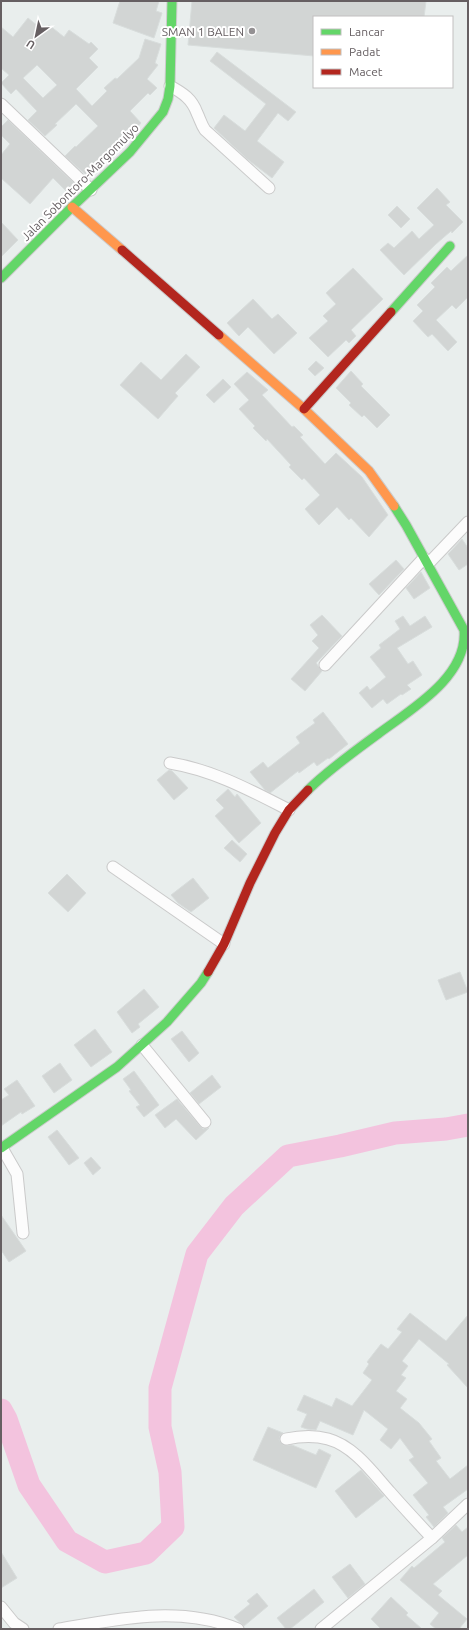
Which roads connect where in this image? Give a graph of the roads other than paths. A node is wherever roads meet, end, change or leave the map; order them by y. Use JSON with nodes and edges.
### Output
{"nodes":[{"id":1,"x":172,"y":1,"type":"edge"},
{"id":2,"x":170,"y":86,"type":"junction"},
{"id":3,"x":1,"y":104,"type":"edge"},
{"id":4,"x":269,"y":188,"type":"dead end"},
{"id":5,"x":91,"y":190,"type":"junction"},
{"id":6,"x":72,"y":207,"type":"junction"},
{"id":7,"x":450,"y":246,"type":"dead end"},
{"id":8,"x":1,"y":278,"type":"edge"},
{"id":9,"x":304,"y":409,"type":"junction"},
{"id":10,"x":468,"y":522,"type":"edge"},
{"id":11,"x":426,"y":561,"type":"junction"},
{"id":12,"x":324,"y":666,"type":"dead end"},
{"id":13,"x":170,"y":764,"type":"dead end"},
{"id":14,"x":289,"y":810,"type":"junction"},
{"id":15,"x":113,"y":867,"type":"dead end"},
{"id":16,"x":224,"y":944,"type":"junction"},
{"id":17,"x":142,"y":1045,"type":"junction"},
{"id":18,"x":205,"y":1122,"type":"dead end"},
{"id":19,"x":1,"y":1148,"type":"edge"},
{"id":20,"x":23,"y":1233,"type":"dead end"},
{"id":21,"x":286,"y":1439,"type":"dead end"},
{"id":22,"x":468,"y":1504,"type":"edge"},
{"id":23,"x":432,"y":1538,"type":"junction"},
{"id":24,"x":1,"y":1608,"type":"edge"},
{"id":25,"x":230,"y":1628,"type":"edge"},
{"id":26,"x":23,"y":1629,"type":"edge"},
{"id":27,"x":59,"y":1629,"type":"edge"},
{"id":28,"x":321,"y":1629,"type":"edge"}],
"edges":[{"from":1,"to":2,"type":"street","name":"Jalan Sobontoro-Margomulyo"},
{"from":2,"to":4,"type":"street"},
{"from":2,"to":5,"type":"street","name":"Jalan Sobontoro-Margomulyo"},
{"from":3,"to":5,"type":"street"},
{"from":5,"to":6,"type":"street","name":"Jalan Sobontoro-Margomulyo"},
{"from":6,"to":8,"type":"street","name":"Jalan Sobontoro-Margomulyo"},
{"from":6,"to":9,"type":"street"},
{"from":7,"to":9,"type":"street"},
{"from":9,"to":11,"type":"street"},
{"from":10,"to":11,"type":"street"},
{"from":11,"to":12,"type":"street"},
{"from":11,"to":14,"type":"street"},
{"from":13,"to":14,"type":"street"},
{"from":14,"to":16,"type":"street"},
{"from":15,"to":16,"type":"street"},
{"from":16,"to":17,"type":"street"},
{"from":17,"to":18,"type":"street"},
{"from":17,"to":19,"type":"street"},
{"from":19,"to":20,"type":"street"},
{"from":21,"to":23,"type":"street"},
{"from":22,"to":23,"type":"street"},
{"from":23,"to":28,"type":"street"},
{"from":24,"to":26,"type":"street"},
{"from":25,"to":27,"type":"street"}]}
